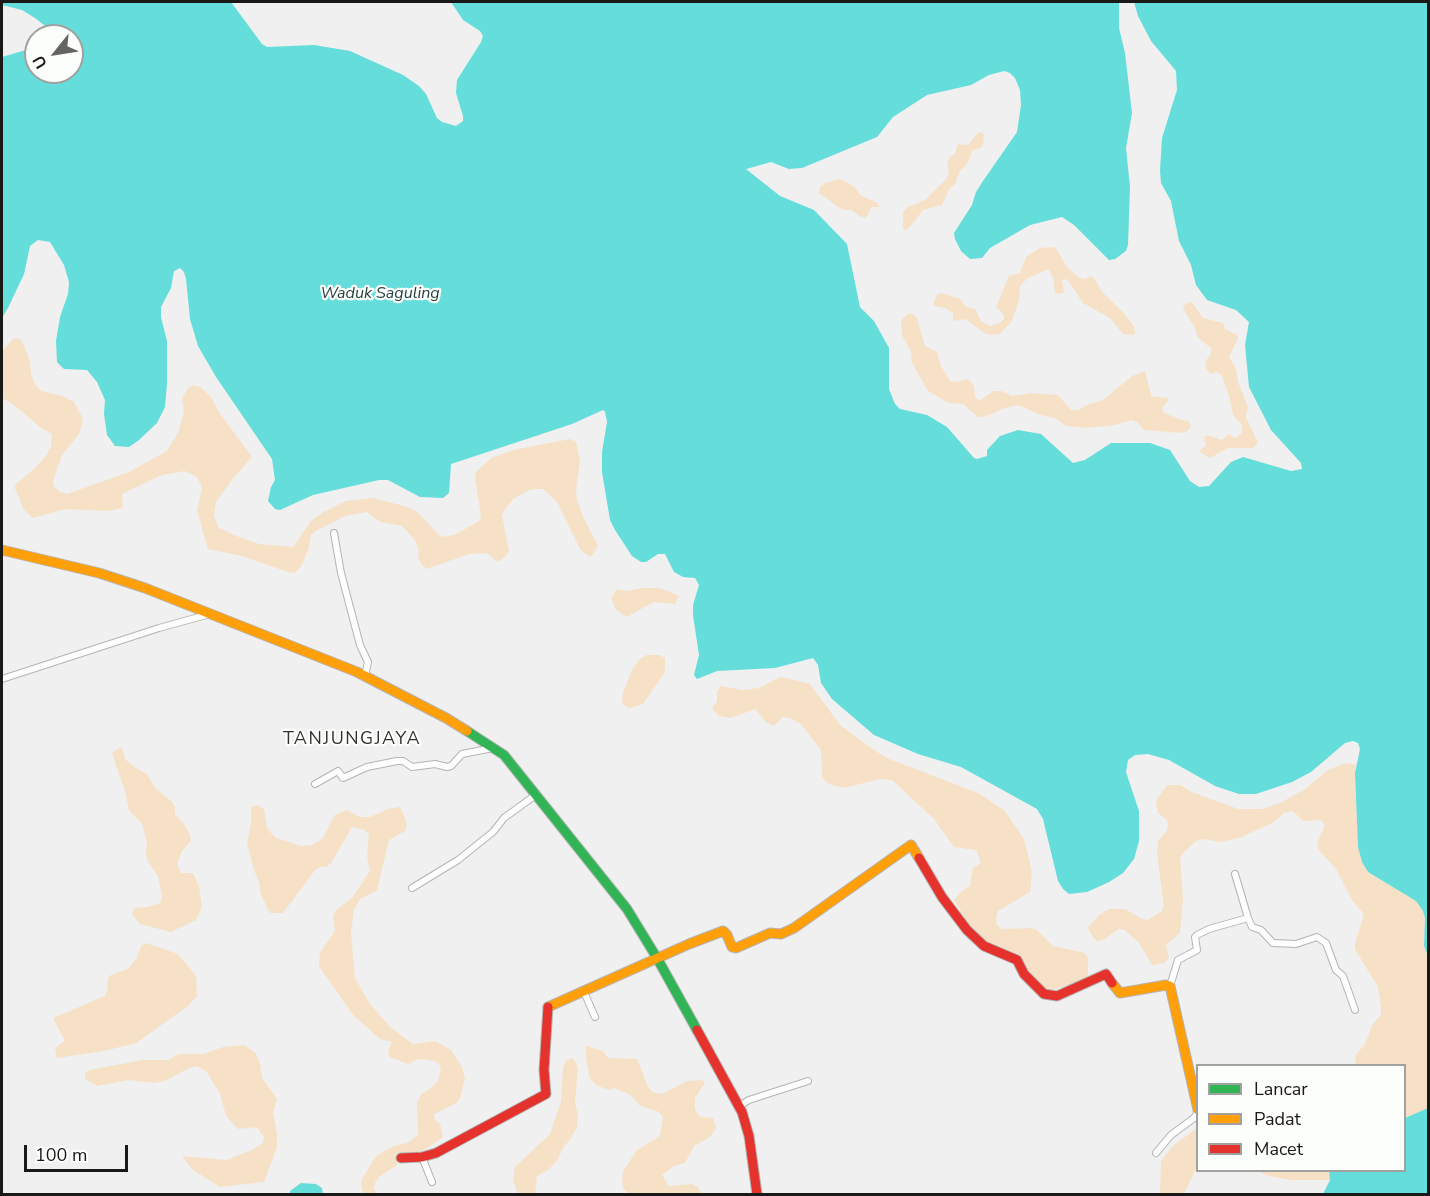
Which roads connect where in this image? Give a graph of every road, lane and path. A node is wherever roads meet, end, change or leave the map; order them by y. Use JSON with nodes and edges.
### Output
{"nodes":[{"id":1,"x":333,"y":533,"type":"dead end"},
{"id":2,"x":2,"y":550,"type":"edge"},
{"id":3,"x":210,"y":614,"type":"junction"},
{"id":4,"x":365,"y":676,"type":"junction"},
{"id":5,"x":2,"y":679,"type":"edge"},
{"id":6,"x":494,"y":748,"type":"junction"},
{"id":7,"x":315,"y":784,"type":"dead end"},
{"id":8,"x":537,"y":794,"type":"junction"},
{"id":9,"x":1235,"y":874,"type":"dead end"},
{"id":10,"x":412,"y":888,"type":"dead end"},
{"id":11,"x":1248,"y":918,"type":"junction"},
{"id":12,"x":657,"y":958,"type":"junction"},
{"id":13,"x":1170,"y":986,"type":"junction"},
{"id":14,"x":584,"y":992,"type":"junction"},
{"id":15,"x":1355,"y":1010,"type":"dead end"},
{"id":16,"x":595,"y":1017,"type":"dead end"},
{"id":17,"x":808,"y":1081,"type":"dead end"},
{"id":18,"x":1196,"y":1094,"type":"edge"},
{"id":19,"x":739,"y":1106,"type":"junction"},
{"id":20,"x":1196,"y":1113,"type":"edge"},
{"id":21,"x":1156,"y":1153,"type":"dead end"},
{"id":22,"x":422,"y":1157,"type":"junction"},
{"id":23,"x":401,"y":1158,"type":"dead end"},
{"id":24,"x":432,"y":1182,"type":"dead end"},
{"id":25,"x":757,"y":1194,"type":"edge"}],
"edges":[{"from":1,"to":4,"type":"street"},
{"from":2,"to":3,"type":"street"},
{"from":3,"to":4,"type":"street"},
{"from":3,"to":5,"type":"street"},
{"from":4,"to":6,"type":"street"},
{"from":6,"to":7,"type":"street"},
{"from":6,"to":8,"type":"street"},
{"from":8,"to":10,"type":"street"},
{"from":8,"to":12,"type":"street"},
{"from":9,"to":11,"type":"street"},
{"from":11,"to":13,"type":"street"},
{"from":11,"to":15,"type":"street"},
{"from":12,"to":13,"type":"street"},
{"from":12,"to":14,"type":"street"},
{"from":12,"to":19,"type":"street"},
{"from":13,"to":18,"type":"street"},
{"from":14,"to":16,"type":"street"},
{"from":14,"to":22,"type":"street"},
{"from":17,"to":19,"type":"street"},
{"from":19,"to":25,"type":"street"},
{"from":20,"to":21,"type":"street"},
{"from":22,"to":23,"type":"street"},
{"from":22,"to":24,"type":"street"}]}
